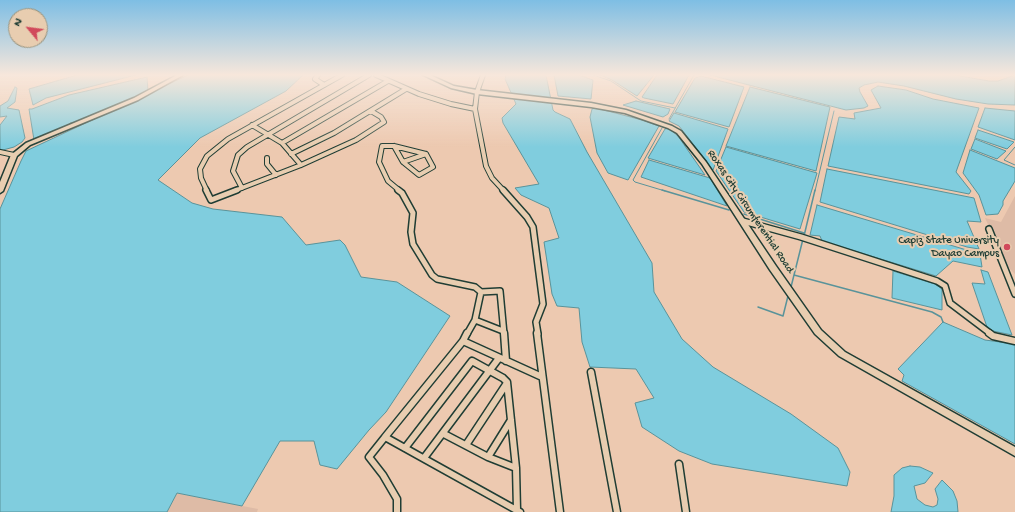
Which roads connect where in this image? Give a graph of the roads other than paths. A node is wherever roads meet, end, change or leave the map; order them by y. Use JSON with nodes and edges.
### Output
{"nodes":[{"id":1,"x":138,"y":99,"type":"edge"},
{"id":2,"x":299,"y":99,"type":"edge"},
{"id":3,"x":329,"y":99,"type":"edge"},
{"id":4,"x":357,"y":99,"type":"edge"},
{"id":5,"x":390,"y":99,"type":"edge"},
{"id":6,"x":434,"y":99,"type":"edge"},
{"id":7,"x":476,"y":99,"type":"edge"},
{"id":8,"x":540,"y":99,"type":"edge"},
{"id":9,"x":476,"y":109,"type":"junction"},
{"id":10,"x":371,"y":111,"type":"junction"},
{"id":11,"x":252,"y":125,"type":"junction"},
{"id":12,"x":268,"y":135,"type":"junction"},
{"id":13,"x":282,"y":143,"type":"junction"},
{"id":14,"x":394,"y":146,"type":"junction"},
{"id":15,"x":0,"y":152,"type":"edge"},
{"id":16,"x":291,"y":154,"type":"junction"},
{"id":17,"x":426,"y":154,"type":"junction"},
{"id":18,"x":14,"y":155,"type":"junction"},
{"id":19,"x":267,"y":158,"type":"dead end"},
{"id":20,"x":403,"y":162,"type":"junction"},
{"id":21,"x":301,"y":165,"type":"junction"},
{"id":22,"x":276,"y":175,"type":"junction"},
{"id":23,"x":242,"y":188,"type":"junction"},
{"id":24,"x":0,"y":191,"type":"edge"},
{"id":25,"x":743,"y":221,"type":"junction"},
{"id":26,"x":989,"y":229,"type":"dead end"},
{"id":27,"x":481,"y":292,"type":"junction"},
{"id":28,"x":1015,"y":294,"type":"edge"},
{"id":29,"x":475,"y":320,"type":"junction"},
{"id":30,"x":503,"y":331,"type":"junction"},
{"id":31,"x":464,"y":341,"type":"junction"},
{"id":32,"x":1015,"y":341,"type":"edge"},
{"id":33,"x":499,"y":358,"type":"junction"},
{"id":34,"x":506,"y":361,"type":"junction"},
{"id":35,"x":491,"y":371,"type":"junction"},
{"id":36,"x":591,"y":372,"type":"dead end"},
{"id":37,"x":542,"y":377,"type":"junction"},
{"id":38,"x":507,"y":382,"type":"junction"},
{"id":39,"x":511,"y":420,"type":"junction"},
{"id":40,"x":444,"y":434,"type":"junction"},
{"id":41,"x":385,"y":437,"type":"junction"},
{"id":42,"x":466,"y":445,"type":"junction"},
{"id":43,"x":405,"y":448,"type":"junction"},
{"id":44,"x":1015,"y":452,"type":"edge"},
{"id":45,"x":488,"y":456,"type":"junction"},
{"id":46,"x":424,"y":458,"type":"junction"},
{"id":47,"x":679,"y":464,"type":"dead end"},
{"id":48,"x":516,"y":468,"type":"junction"},
{"id":49,"x":518,"y":511,"type":"edge"},
{"id":50,"x":397,"y":512,"type":"edge"},
{"id":51,"x":560,"y":512,"type":"edge"},
{"id":52,"x":617,"y":512,"type":"edge"},
{"id":53,"x":686,"y":512,"type":"edge"}],
"edges":[{"from":1,"to":18,"type":"main road"},
{"from":2,"to":11,"type":"street"},
{"from":3,"to":12,"type":"street"},
{"from":4,"to":13,"type":"street"},
{"from":5,"to":10,"type":"street"},
{"from":6,"to":9,"type":"street"},
{"from":7,"to":9,"type":"street"},
{"from":8,"to":25,"type":"main road","name":"Roxas City Circumferential Road"},
{"from":9,"to":37,"type":"street"},
{"from":10,"to":16,"type":"street"},
{"from":10,"to":21,"type":"street"},
{"from":11,"to":12,"type":"street"},
{"from":11,"to":23,"type":"street"},
{"from":12,"to":13,"type":"street"},
{"from":12,"to":23,"type":"street"},
{"from":13,"to":16,"type":"street"},
{"from":14,"to":17,"type":"street"},
{"from":14,"to":20,"type":"street"},
{"from":14,"to":27,"type":"street"},
{"from":15,"to":18,"type":"street"},
{"from":16,"to":21,"type":"street"},
{"from":17,"to":20,"type":"street"},
{"from":17,"to":20,"type":"street"},
{"from":18,"to":24,"type":"main road"},
{"from":19,"to":22,"type":"street"},
{"from":21,"to":22,"type":"street"},
{"from":22,"to":23,"type":"street"},
{"from":25,"to":32,"type":"street"},
{"from":25,"to":44,"type":"main road","name":"Roxas City Circumferential Road"},
{"from":26,"to":28,"type":"street"},
{"from":27,"to":29,"type":"street"},
{"from":27,"to":30,"type":"street"},
{"from":29,"to":30,"type":"street"},
{"from":29,"to":31,"type":"street"},
{"from":30,"to":34,"type":"street"},
{"from":31,"to":33,"type":"street"},
{"from":31,"to":41,"type":"street"},
{"from":33,"to":34,"type":"street"},
{"from":33,"to":35,"type":"street"},
{"from":34,"to":37,"type":"street"},
{"from":35,"to":38,"type":"street"},
{"from":35,"to":40,"type":"street"},
{"from":35,"to":43,"type":"street"},
{"from":36,"to":52,"type":"street"},
{"from":37,"to":51,"type":"street"},
{"from":38,"to":39,"type":"street"},
{"from":38,"to":42,"type":"street"},
{"from":39,"to":45,"type":"street"},
{"from":39,"to":48,"type":"street"},
{"from":40,"to":42,"type":"street"},
{"from":40,"to":46,"type":"street"},
{"from":41,"to":43,"type":"street"},
{"from":41,"to":50,"type":"street"},
{"from":42,"to":45,"type":"street"},
{"from":43,"to":46,"type":"street"},
{"from":45,"to":48,"type":"street"},
{"from":46,"to":49,"type":"street"},
{"from":47,"to":53,"type":"street"},
{"from":48,"to":49,"type":"street"}]}
